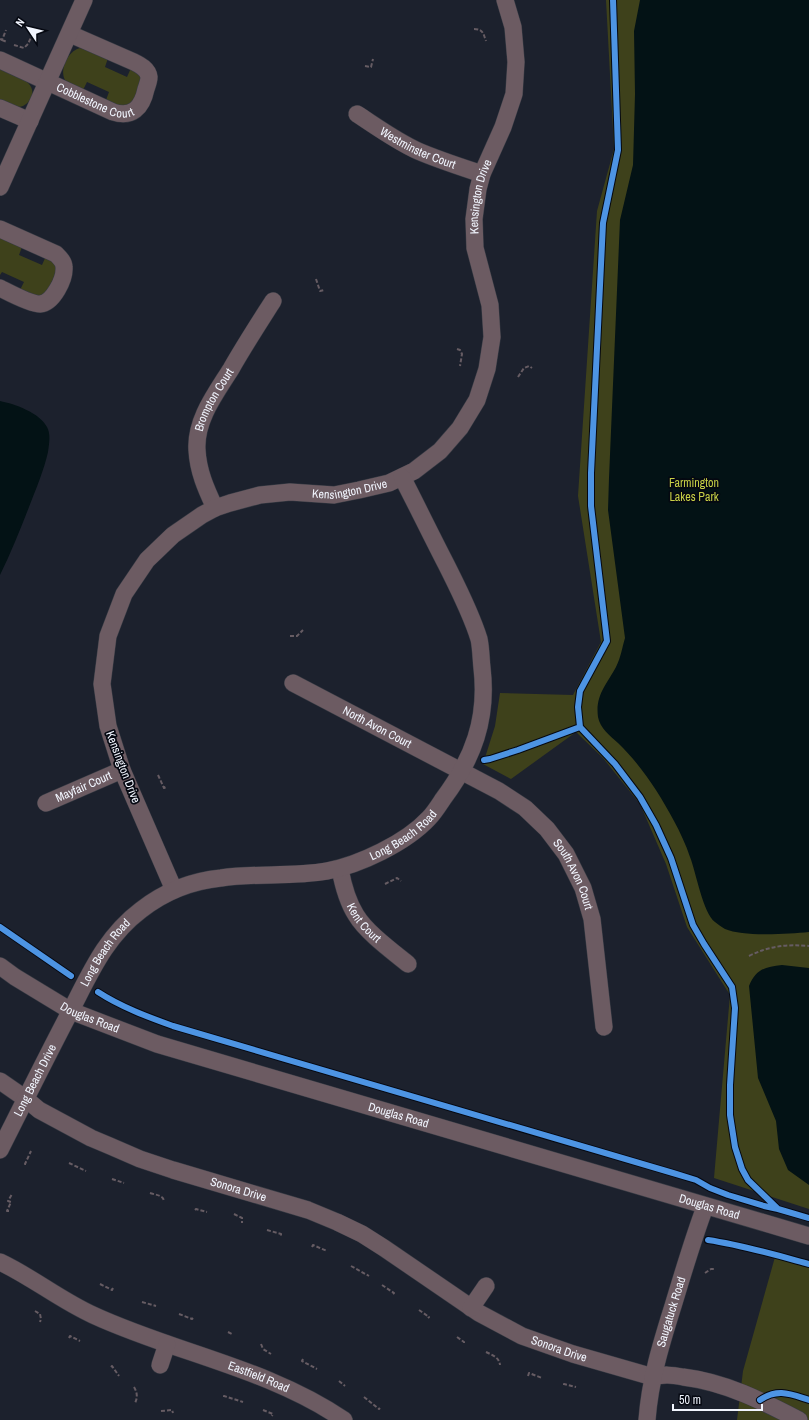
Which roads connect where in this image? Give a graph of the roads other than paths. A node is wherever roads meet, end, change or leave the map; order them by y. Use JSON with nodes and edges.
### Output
{"nodes":[{"id":1,"x":84,"y":0,"type":"edge"},
{"id":2,"x":506,"y":0,"type":"edge"},
{"id":3,"x":70,"y":34,"type":"junction"},
{"id":4,"x":0,"y":60,"type":"edge"},
{"id":5,"x":48,"y":82,"type":"junction"},
{"id":6,"x":0,"y":108,"type":"edge"},
{"id":7,"x":357,"y":114,"type":"dead end"},
{"id":8,"x":30,"y":121,"type":"junction"},
{"id":9,"x":482,"y":174,"type":"junction"},
{"id":10,"x":0,"y":187,"type":"edge"},
{"id":11,"x":0,"y":229,"type":"edge"},
{"id":12,"x":0,"y":288,"type":"edge"},
{"id":13,"x":273,"y":301,"type":"dead end"},
{"id":14,"x":402,"y":478,"type":"junction"},
{"id":15,"x":215,"y":508,"type":"junction"},
{"id":16,"x":292,"y":683,"type":"dead end"},
{"id":17,"x":122,"y":770,"type":"junction"},
{"id":18,"x":462,"y":771,"type":"junction"},
{"id":19,"x":46,"y":803,"type":"dead end"},
{"id":20,"x":340,"y":868,"type":"junction"},
{"id":21,"x":174,"y":890,"type":"junction"},
{"id":22,"x":408,"y":964,"type":"dead end"},
{"id":23,"x":0,"y":966,"type":"edge"},
{"id":24,"x":71,"y":1011,"type":"junction"},
{"id":25,"x":604,"y":1027,"type":"dead end"},
{"id":26,"x":0,"y":1082,"type":"edge"},
{"id":27,"x":26,"y":1099,"type":"junction"},
{"id":28,"x":0,"y":1150,"type":"edge"},
{"id":29,"x":705,"y":1207,"type":"junction"},
{"id":30,"x":809,"y":1236,"type":"edge"},
{"id":31,"x":0,"y":1262,"type":"edge"},
{"id":32,"x":486,"y":1286,"type":"dead end"},
{"id":33,"x":471,"y":1308,"type":"junction"},
{"id":34,"x":167,"y":1344,"type":"junction"},
{"id":35,"x":160,"y":1366,"type":"dead end"},
{"id":36,"x":653,"y":1376,"type":"junction"},
{"id":37,"x":344,"y":1420,"type":"edge"},
{"id":38,"x":647,"y":1420,"type":"edge"},
{"id":39,"x":799,"y":1420,"type":"edge"}],
"edges":[{"from":1,"to":3,"type":"street"},
{"from":2,"to":9,"type":"street","name":"Kensington Drive"},
{"from":3,"to":5,"type":"street"},
{"from":3,"to":5,"type":"street","name":"Cobblestone Court"},
{"from":4,"to":5,"type":"street"},
{"from":5,"to":8,"type":"street"},
{"from":6,"to":8,"type":"street"},
{"from":7,"to":9,"type":"street","name":"Westminster Court"},
{"from":8,"to":10,"type":"street"},
{"from":9,"to":14,"type":"street","name":"Kensington Drive"},
{"from":11,"to":12,"type":"street"},
{"from":13,"to":15,"type":"street","name":"Brompton Court"},
{"from":14,"to":15,"type":"street","name":"Kensington Drive"},
{"from":14,"to":18,"type":"street","name":"Long Beach Road"},
{"from":15,"to":17,"type":"street","name":"Kensington Drive"},
{"from":16,"to":18,"type":"street","name":"North Avon Court"},
{"from":17,"to":19,"type":"street","name":"Mayfair Court"},
{"from":17,"to":21,"type":"street","name":"Kensington Drive"},
{"from":18,"to":20,"type":"street","name":"Long Beach Road"},
{"from":18,"to":25,"type":"street","name":"South Avon Court"},
{"from":20,"to":21,"type":"street","name":"Long Beach Road"},
{"from":20,"to":22,"type":"street","name":"Kent Court"},
{"from":21,"to":24,"type":"street","name":"Long Beach Road"},
{"from":23,"to":24,"type":"street","name":"Douglas Road"},
{"from":24,"to":27,"type":"street","name":"Long Beach Drive"},
{"from":24,"to":29,"type":"street","name":"Douglas Road"},
{"from":26,"to":27,"type":"street","name":"Sonora Drive"},
{"from":27,"to":28,"type":"street","name":"Long Beach Drive"},
{"from":27,"to":33,"type":"street","name":"Sonora Drive"},
{"from":29,"to":30,"type":"street","name":"Douglas Road"},
{"from":29,"to":36,"type":"street","name":"Saugatuck Road"},
{"from":31,"to":34,"type":"street","name":"Eastfield Road"},
{"from":32,"to":33,"type":"street"},
{"from":33,"to":36,"type":"street","name":"Sonora Drive"},
{"from":34,"to":35,"type":"street"},
{"from":34,"to":37,"type":"street","name":"Eastfield Road"},
{"from":36,"to":38,"type":"street","name":"Saugatuck Road"},
{"from":36,"to":39,"type":"street","name":"Sonora Drive"}]}
